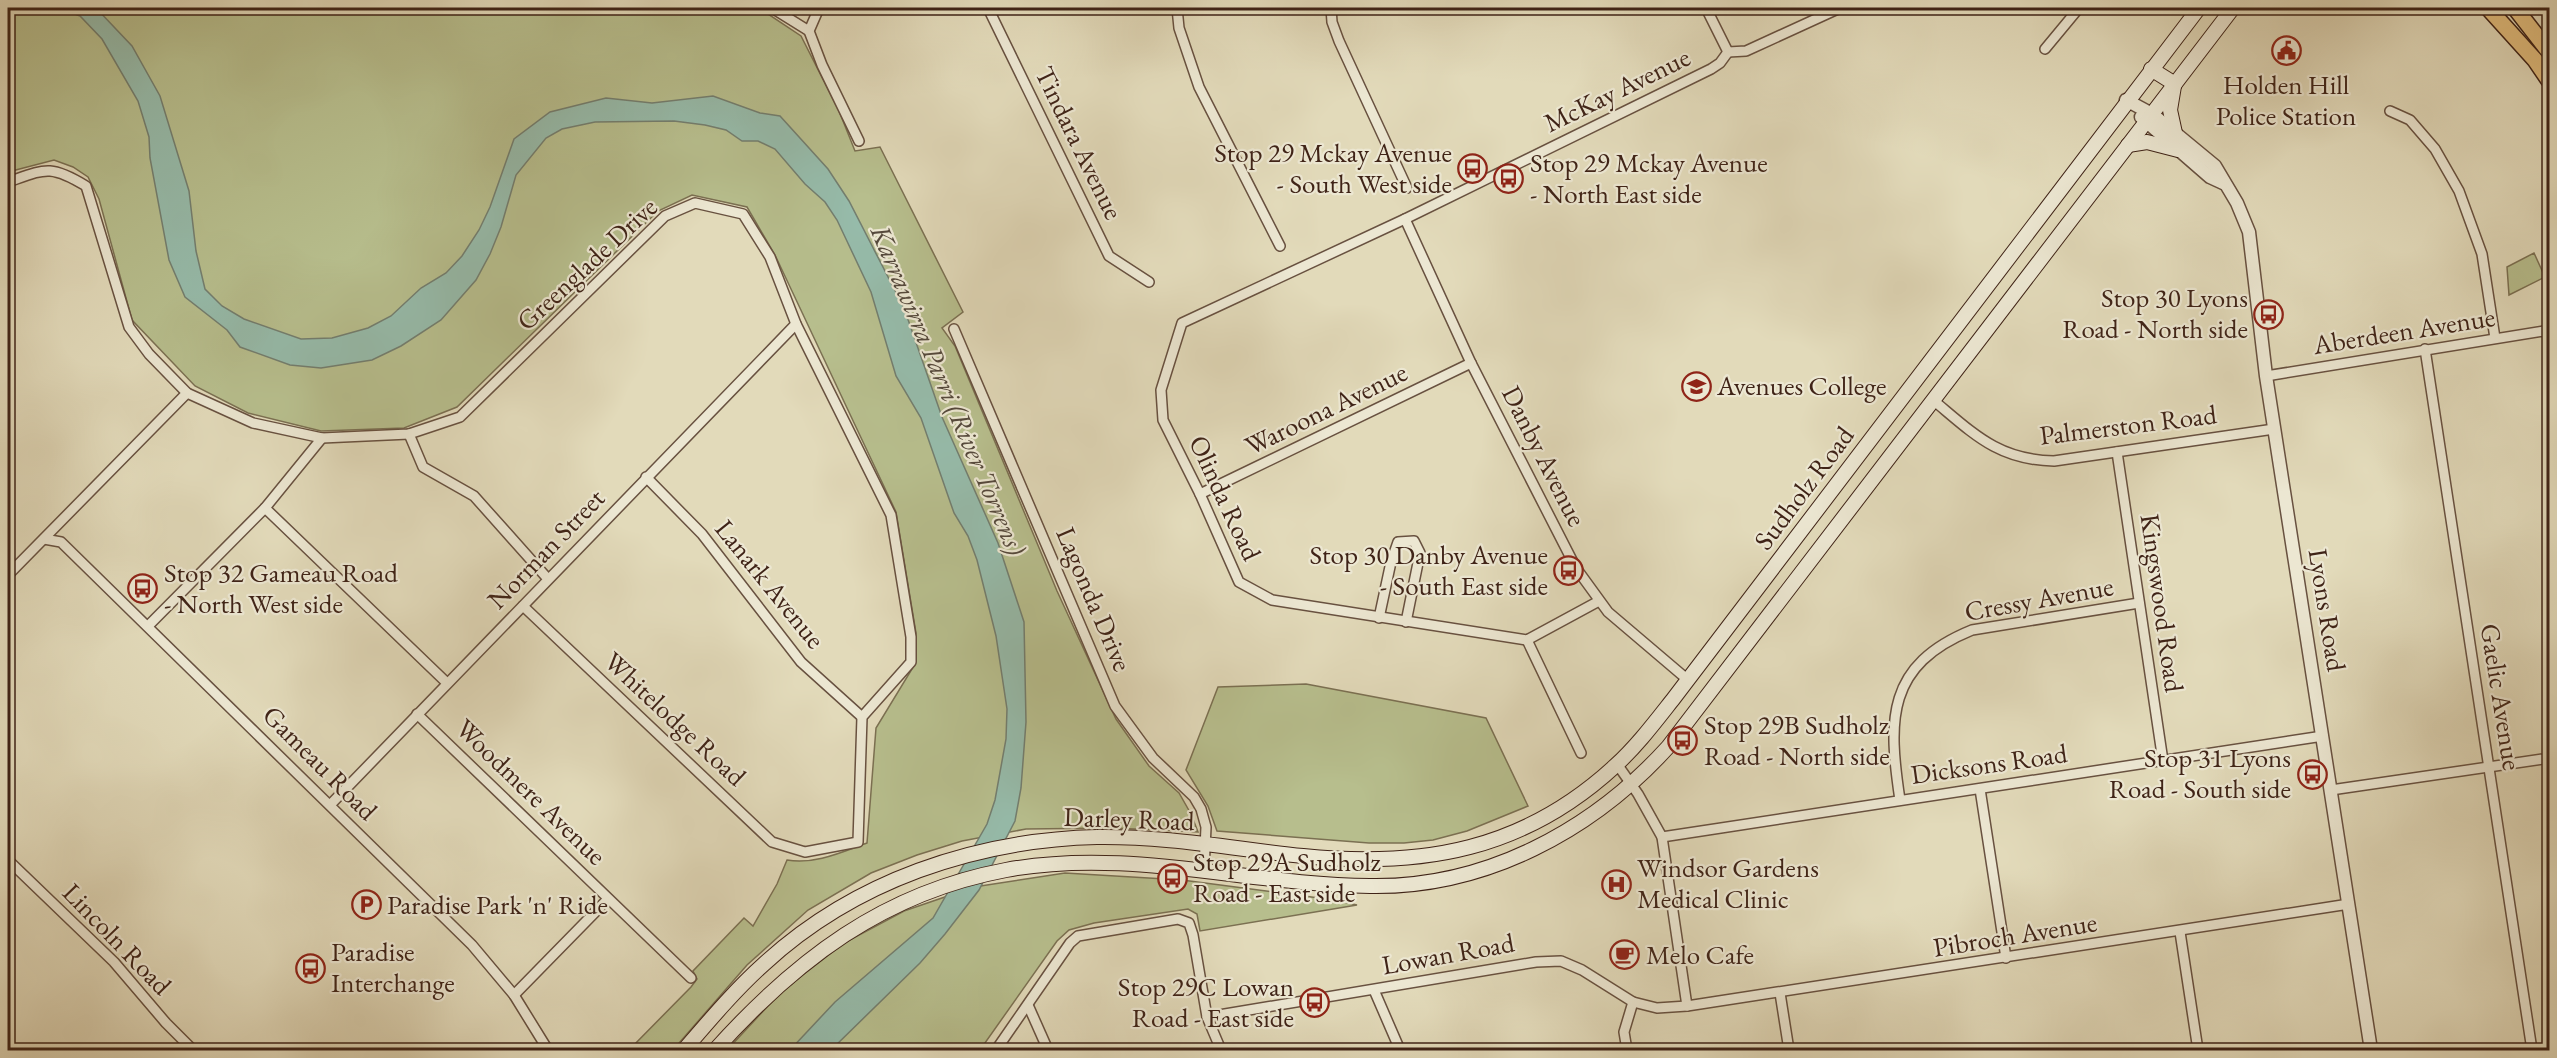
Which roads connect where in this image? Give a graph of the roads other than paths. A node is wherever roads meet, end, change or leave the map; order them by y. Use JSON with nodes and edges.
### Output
{"nodes":[{"id":1,"x":772,"y":8,"type":"edge"},
{"id":2,"x":819,"y":8,"type":"edge"},
{"id":3,"x":988,"y":8,"type":"edge"},
{"id":4,"x":1177,"y":8,"type":"edge"},
{"id":5,"x":1331,"y":8,"type":"edge"},
{"id":6,"x":1706,"y":8,"type":"edge"},
{"id":7,"x":1840,"y":8,"type":"edge"},
{"id":8,"x":2079,"y":8,"type":"edge"},
{"id":9,"x":2199,"y":8,"type":"edge"},
{"id":10,"x":2233,"y":8,"type":"edge"},
{"id":11,"x":2488,"y":8,"type":"edge"},
{"id":12,"x":2500,"y":8,"type":"edge"},
{"id":13,"x":2515,"y":8,"type":"edge"},
{"id":14,"x":2507,"y":28,"type":"junction"},
{"id":15,"x":809,"y":31,"type":"junction"},
{"id":16,"x":2045,"y":49,"type":"dead end"},
{"id":17,"x":1728,"y":52,"type":"junction"},
{"id":18,"x":2550,"y":53,"type":"edge"},
{"id":19,"x":2151,"y":69,"type":"junction"},
{"id":20,"x":2550,"y":82,"type":"edge"},
{"id":21,"x":2175,"y":84,"type":"junction"},
{"id":22,"x":2126,"y":100,"type":"junction"},
{"id":23,"x":2390,"y":111,"type":"dead end"},
{"id":24,"x":2148,"y":118,"type":"junction"},
{"id":25,"x":2175,"y":133,"type":"junction"},
{"id":26,"x":860,"y":141,"type":"dead end"},
{"id":27,"x":2128,"y":145,"type":"junction"},
{"id":28,"x":2178,"y":150,"type":"junction"},
{"id":29,"x":8,"y":182,"type":"edge"},
{"id":30,"x":2223,"y":183,"type":"junction"},
{"id":31,"x":1407,"y":188,"type":"dead end"},
{"id":32,"x":1405,"y":219,"type":"junction"},
{"id":33,"x":1280,"y":246,"type":"dead end"},
{"id":34,"x":1149,"y":282,"type":"dead end"},
{"id":35,"x":1182,"y":322,"type":"joint"},
{"id":36,"x":796,"y":324,"type":"junction"},
{"id":37,"x":954,"y":329,"type":"dead end"},
{"id":38,"x":2550,"y":330,"type":"edge"},
{"id":39,"x":2496,"y":338,"type":"junction"},
{"id":40,"x":2425,"y":349,"type":"junction"},
{"id":41,"x":1471,"y":363,"type":"junction"},
{"id":42,"x":2266,"y":376,"type":"junction"},
{"id":43,"x":187,"y":393,"type":"junction"},
{"id":44,"x":1933,"y":400,"type":"junction"},
{"id":45,"x":2274,"y":429,"type":"junction"},
{"id":46,"x":409,"y":434,"type":"junction"},
{"id":47,"x":322,"y":438,"type":"junction"},
{"id":48,"x":2117,"y":452,"type":"junction"},
{"id":49,"x":1850,"y":466,"type":"junction"},
{"id":50,"x":646,"y":477,"type":"junction"},
{"id":51,"x":1870,"y":483,"type":"junction"},
{"id":52,"x":1200,"y":494,"type":"junction"},
{"id":53,"x":266,"y":508,"type":"junction"},
{"id":54,"x":44,"y":539,"type":"junction"},
{"id":55,"x":8,"y":575,"type":"edge"},
{"id":56,"x":548,"y":579,"type":"junction"},
{"id":57,"x":1599,"y":601,"type":"junction"},
{"id":58,"x":2139,"y":603,"type":"junction"},
{"id":59,"x":523,"y":606,"type":"junction"},
{"id":60,"x":1379,"y":618,"type":"junction"},
{"id":61,"x":1406,"y":622,"type":"junction"},
{"id":62,"x":149,"y":625,"type":"junction"},
{"id":63,"x":1527,"y":640,"type":"junction"},
{"id":64,"x":1688,"y":680,"type":"junction"},
{"id":65,"x":447,"y":684,"type":"junction"},
{"id":66,"x":1704,"y":700,"type":"junction"},
{"id":67,"x":417,"y":714,"type":"junction"},
{"id":68,"x":862,"y":717,"type":"junction"},
{"id":69,"x":2323,"y":736,"type":"junction"},
{"id":70,"x":1581,"y":753,"type":"dead end"},
{"id":71,"x":2550,"y":758,"type":"edge"},
{"id":72,"x":2163,"y":761,"type":"junction"},
{"id":73,"x":1617,"y":764,"type":"junction"},
{"id":74,"x":2489,"y":767,"type":"junction"},
{"id":75,"x":1631,"y":784,"type":"junction"},
{"id":76,"x":1980,"y":789,"type":"junction"},
{"id":77,"x":2331,"y":790,"type":"junction"},
{"id":78,"x":1900,"y":800,"type":"junction"},
{"id":79,"x":330,"y":805,"type":"junction"},
{"id":80,"x":1662,"y":837,"type":"junction"},
{"id":81,"x":1205,"y":845,"type":"junction"},
{"id":82,"x":8,"y":860,"type":"edge"},
{"id":83,"x":1204,"y":870,"type":"junction"},
{"id":84,"x":608,"y":899,"type":"junction"},
{"id":85,"x":2349,"y":904,"type":"junction"},
{"id":86,"x":2180,"y":932,"type":"junction"},
{"id":87,"x":2006,"y":958,"type":"junction"},
{"id":88,"x":691,"y":978,"type":"dead end"},
{"id":89,"x":1374,"y":990,"type":"junction"},
{"id":90,"x":1780,"y":993,"type":"junction"},
{"id":91,"x":514,"y":995,"type":"junction"},
{"id":92,"x":1633,"y":1002,"type":"junction"},
{"id":93,"x":1028,"y":1005,"type":"junction"},
{"id":94,"x":1687,"y":1006,"type":"junction"},
{"id":95,"x":1207,"y":1017,"type":"junction"},
{"id":96,"x":547,"y":1048,"type":"edge"},
{"id":97,"x":193,"y":1050,"type":"edge"},
{"id":98,"x":684,"y":1050,"type":"edge"},
{"id":99,"x":715,"y":1050,"type":"edge"},
{"id":100,"x":996,"y":1050,"type":"edge"},
{"id":101,"x":1048,"y":1050,"type":"edge"},
{"id":102,"x":1221,"y":1050,"type":"edge"},
{"id":103,"x":1400,"y":1050,"type":"edge"},
{"id":104,"x":1627,"y":1050,"type":"edge"},
{"id":105,"x":1789,"y":1050,"type":"edge"},
{"id":106,"x":2198,"y":1050,"type":"edge"},
{"id":107,"x":2371,"y":1050,"type":"edge"},
{"id":108,"x":2532,"y":1050,"type":"edge"}],
"edges":[{"from":1,"to":15,"type":"street"},
{"from":2,"to":15,"type":"street"},
{"from":3,"to":34,"type":"street","name":"Tindara Avenue"},
{"from":4,"to":33,"type":"street"},
{"from":5,"to":31,"type":"street"},
{"from":6,"to":17,"type":"street"},
{"from":7,"to":17,"type":"street","name":"McKay Avenue"},
{"from":8,"to":16,"type":"street"},
{"from":9,"to":19,"type":"main road","name":"Sudholz Road"},
{"from":10,"to":21,"type":"main road","name":"Sudholz Road"},
{"from":11,"to":14,"type":"highway"},
{"from":12,"to":14,"type":"highway"},
{"from":13,"to":18,"type":"highway"},
{"from":14,"to":20,"type":"highway"},
{"from":15,"to":26,"type":"street"},
{"from":17,"to":32,"type":"street","name":"McKay Avenue"},
{"from":19,"to":21,"type":"main road"},
{"from":19,"to":22,"type":"main road","name":"Sudholz Road"},
{"from":21,"to":24,"type":"main road","name":"Sudholz Road"},
{"from":21,"to":25,"type":"main road"},
{"from":22,"to":24,"type":"street","name":"Lyons Road"},
{"from":22,"to":49,"type":"main road","name":"Sudholz Road"},
{"from":23,"to":39,"type":"street"},
{"from":24,"to":25,"type":"street","name":"Lyons Road"},
{"from":24,"to":27,"type":"main road","name":"Sudholz Road"},
{"from":24,"to":28,"type":"street","name":"Lyons Road"},
{"from":25,"to":30,"type":"street","name":"Lyons Road"},
{"from":27,"to":28,"type":"main road"},
{"from":27,"to":44,"type":"main road","name":"Sudholz Road"},
{"from":28,"to":30,"type":"street","name":"Lyons Road"},
{"from":29,"to":43,"type":"street","name":"Greenglade Drive"},
{"from":30,"to":42,"type":"street","name":"Lyons Road"},
{"from":32,"to":35,"type":"street","name":"McKay Avenue"},
{"from":32,"to":41,"type":"street","name":"Danby Avenue"},
{"from":35,"to":52,"type":"street","name":"Olinda Road"},
{"from":36,"to":46,"type":"street","name":"Greenglade Drive"},
{"from":36,"to":50,"type":"street","name":"Norman Street"},
{"from":36,"to":68,"type":"street","name":"Greenglade Drive"},
{"from":37,"to":81,"type":"street","name":"Lagonda Drive"},
{"from":38,"to":39,"type":"street","name":"Aberdeen Avenue"},
{"from":39,"to":40,"type":"street","name":"Aberdeen Avenue"},
{"from":40,"to":42,"type":"street","name":"Aberdeen Avenue"},
{"from":40,"to":74,"type":"street","name":"Gaelic Avenue"},
{"from":41,"to":52,"type":"street","name":"Waroona Avenue"},
{"from":41,"to":57,"type":"street","name":"Danby Avenue"},
{"from":42,"to":45,"type":"street","name":"Lyons Road"},
{"from":43,"to":47,"type":"street","name":"Greenglade Drive"},
{"from":43,"to":54,"type":"street"},
{"from":44,"to":48,"type":"street","name":"Palmerston Road"},
{"from":44,"to":51,"type":"main road","name":"Sudholz Road"},
{"from":45,"to":48,"type":"street","name":"Palmerston Road"},
{"from":45,"to":69,"type":"street","name":"Lyons Road"},
{"from":46,"to":47,"type":"street","name":"Greenglade Drive"},
{"from":46,"to":56,"type":"street"},
{"from":47,"to":53,"type":"street"},
{"from":48,"to":58,"type":"street","name":"Kingswood Road"},
{"from":49,"to":51,"type":"main road"},
{"from":49,"to":64,"type":"main road","name":"Sudholz Road"},
{"from":50,"to":56,"type":"street","name":"Norman Street"},
{"from":50,"to":68,"type":"street","name":"Lanark Avenue"},
{"from":51,"to":66,"type":"main road","name":"Sudholz Road"},
{"from":52,"to":60,"type":"street","name":"Olinda Road"},
{"from":53,"to":62,"type":"street"},
{"from":53,"to":65,"type":"street"},
{"from":54,"to":55,"type":"street"},
{"from":54,"to":62,"type":"street","name":"Gameau Road"},
{"from":56,"to":59,"type":"street","name":"Norman Street"},
{"from":57,"to":63,"type":"street"},
{"from":57,"to":64,"type":"street","name":"Danby Avenue"},
{"from":58,"to":72,"type":"street","name":"Kingswood Road"},
{"from":58,"to":78,"type":"street","name":"Cressy Avenue"},
{"from":59,"to":65,"type":"street","name":"Norman Street"},
{"from":59,"to":68,"type":"street","name":"Whitelodge Road"},
{"from":60,"to":61,"type":"street","name":"Olinda Road"},
{"from":60,"to":61,"type":"street"},
{"from":61,"to":63,"type":"street","name":"Olinda Road"},
{"from":62,"to":79,"type":"street","name":"Gameau Road"},
{"from":63,"to":70,"type":"street"},
{"from":64,"to":66,"type":"main road"},
{"from":64,"to":73,"type":"main road","name":"Sudholz Road"},
{"from":65,"to":67,"type":"street","name":"Norman Street"},
{"from":66,"to":75,"type":"main road","name":"Sudholz Road"},
{"from":67,"to":79,"type":"street","name":"Norman Street"},
{"from":67,"to":84,"type":"street","name":"Woodmere Avenue"},
{"from":69,"to":72,"type":"street","name":"Dicksons Road"},
{"from":69,"to":77,"type":"street","name":"Lyons Road"},
{"from":71,"to":74,"type":"street"},
{"from":72,"to":76,"type":"street","name":"Dicksons Road"},
{"from":73,"to":75,"type":"street"},
{"from":73,"to":81,"type":"main road","name":"Darley Road"},
{"from":74,"to":77,"type":"street"},
{"from":74,"to":108,"type":"street","name":"Gaelic Avenue"},
{"from":75,"to":80,"type":"street"},
{"from":75,"to":83,"type":"main road","name":"Darley Road"},
{"from":76,"to":78,"type":"street","name":"Dicksons Road"},
{"from":76,"to":87,"type":"street"},
{"from":77,"to":85,"type":"street","name":"Lyons Road"},
{"from":78,"to":80,"type":"street","name":"Dicksons Road"},
{"from":79,"to":91,"type":"street","name":"Gameau Road"},
{"from":80,"to":94,"type":"street"},
{"from":81,"to":83,"type":"street","name":"Lagonda Drive"},
{"from":81,"to":98,"type":"main road","name":"Darley Road"},
{"from":82,"to":97,"type":"street","name":"Lincoln Road"},
{"from":83,"to":99,"type":"main road","name":"Darley Road"},
{"from":84,"to":88,"type":"street","name":"Woodmere Avenue"},
{"from":84,"to":91,"type":"street"},
{"from":85,"to":86,"type":"street","name":"Pibroch Avenue"},
{"from":85,"to":107,"type":"street","name":"Lyons Road"},
{"from":86,"to":87,"type":"street","name":"Pibroch Avenue"},
{"from":86,"to":106,"type":"street"},
{"from":87,"to":90,"type":"street","name":"Pibroch Avenue"},
{"from":89,"to":92,"type":"street","name":"Lowan Road"},
{"from":89,"to":95,"type":"street","name":"Lowan Road"},
{"from":89,"to":103,"type":"street"},
{"from":90,"to":94,"type":"street","name":"Pibroch Avenue"},
{"from":90,"to":105,"type":"street"},
{"from":91,"to":96,"type":"street","name":"Gameau Road"},
{"from":92,"to":94,"type":"street","name":"Lowan Road"},
{"from":92,"to":104,"type":"street"},
{"from":93,"to":95,"type":"street"},
{"from":93,"to":100,"type":"street"},
{"from":93,"to":101,"type":"street"},
{"from":95,"to":102,"type":"street"}]}
